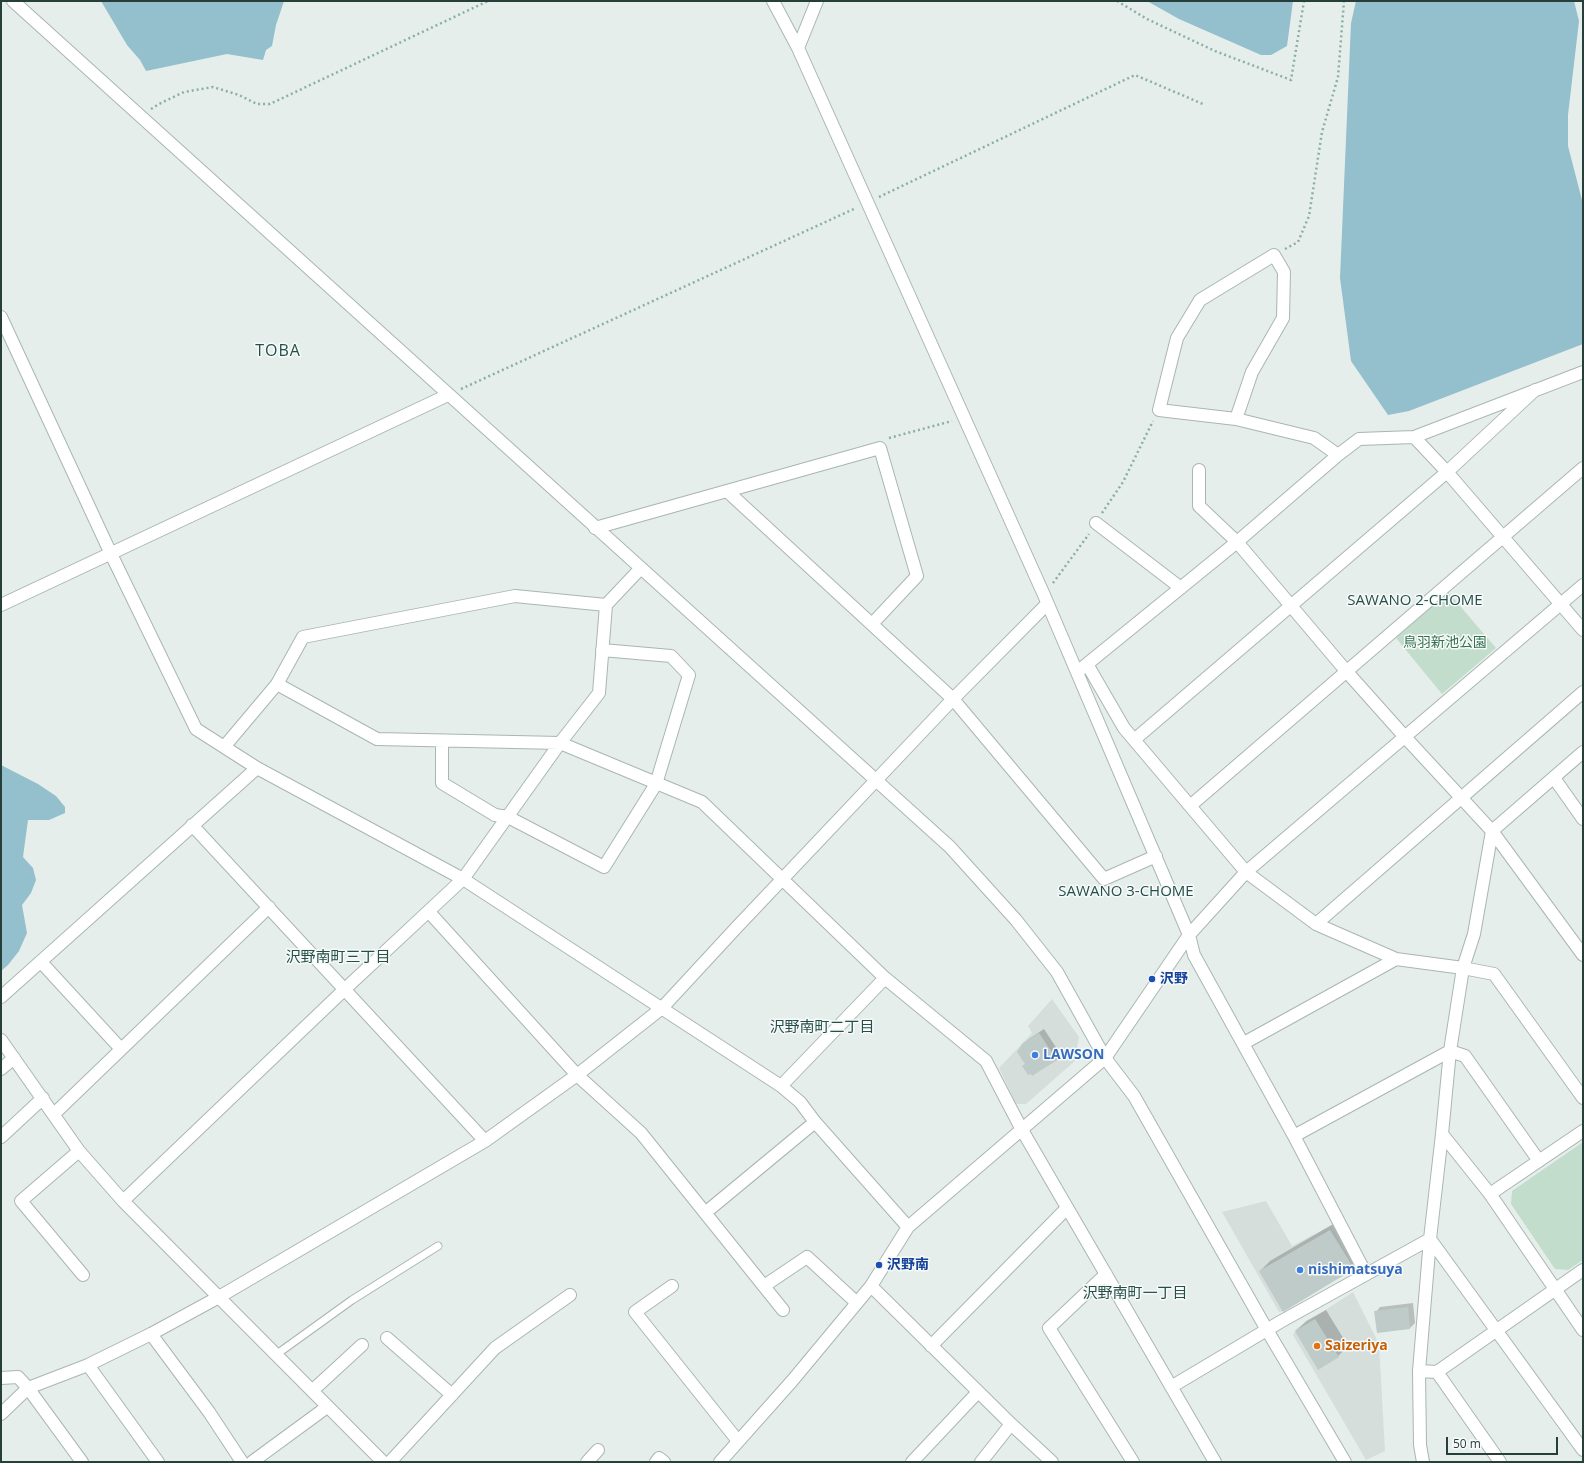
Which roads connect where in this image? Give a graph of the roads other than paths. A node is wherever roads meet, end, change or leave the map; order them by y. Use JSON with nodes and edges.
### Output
{"nodes":[{"id":1,"x":13,"y":1,"type":"edge"},
{"id":2,"x":773,"y":1,"type":"edge"},
{"id":3,"x":817,"y":1,"type":"edge"},
{"id":4,"x":798,"y":48,"type":"junction"},
{"id":5,"x":1,"y":317,"type":"edge"},
{"id":6,"x":1583,"y":372,"type":"edge"},
{"id":7,"x":1535,"y":390,"type":"junction"},
{"id":8,"x":448,"y":395,"type":"junction"},
{"id":9,"x":1236,"y":419,"type":"junction"},
{"id":10,"x":1414,"y":437,"type":"junction"},
{"id":11,"x":1338,"y":455,"type":"junction"},
{"id":12,"x":1583,"y":468,"type":"edge"},
{"id":13,"x":1199,"y":470,"type":"dead end"},
{"id":14,"x":1447,"y":472,"type":"junction"},
{"id":15,"x":727,"y":491,"type":"junction"},
{"id":16,"x":1096,"y":523,"type":"road end"},
{"id":17,"x":595,"y":528,"type":"junction"},
{"id":18,"x":1502,"y":537,"type":"junction"},
{"id":19,"x":1237,"y":542,"type":"junction"},
{"id":20,"x":111,"y":554,"type":"junction"},
{"id":21,"x":640,"y":569,"type":"junction"},
{"id":22,"x":1583,"y":585,"type":"edge"},
{"id":23,"x":1181,"y":588,"type":"junction"},
{"id":24,"x":1046,"y":600,"type":"junction"},
{"id":25,"x":1560,"y":604,"type":"junction"},
{"id":26,"x":1,"y":605,"type":"edge"},
{"id":27,"x":606,"y":605,"type":"junction"},
{"id":28,"x":1292,"y":606,"type":"junction"},
{"id":29,"x":872,"y":624,"type":"junction"},
{"id":30,"x":1583,"y":630,"type":"edge"},
{"id":31,"x":602,"y":650,"type":"junction"},
{"id":32,"x":1087,"y":664,"type":"junction"},
{"id":33,"x":1347,"y":672,"type":"junction"},
{"id":34,"x":1077,"y":673,"type":"junction"},
{"id":35,"x":277,"y":684,"type":"junction"},
{"id":36,"x":1583,"y":692,"type":"edge"},
{"id":37,"x":953,"y":699,"type":"junction"},
{"id":38,"x":1405,"y":737,"type":"junction"},
{"id":39,"x":1134,"y":740,"type":"junction"},
{"id":40,"x":442,"y":741,"type":"junction"},
{"id":41,"x":560,"y":743,"type":"junction"},
{"id":42,"x":224,"y":747,"type":"junction"},
{"id":43,"x":1583,"y":752,"type":"edge"},
{"id":44,"x":257,"y":768,"type":"junction"},
{"id":45,"x":1554,"y":778,"type":"junction"},
{"id":46,"x":875,"y":781,"type":"junction"},
{"id":47,"x":656,"y":784,"type":"junction"},
{"id":48,"x":1461,"y":798,"type":"junction"},
{"id":49,"x":1190,"y":806,"type":"junction"},
{"id":50,"x":508,"y":817,"type":"junction"},
{"id":51,"x":1583,"y":819,"type":"edge"},
{"id":52,"x":192,"y":825,"type":"junction"},
{"id":53,"x":1492,"y":831,"type":"junction"},
{"id":54,"x":1156,"y":856,"type":"junction"},
{"id":55,"x":1246,"y":872,"type":"junction"},
{"id":56,"x":463,"y":879,"type":"junction"},
{"id":57,"x":782,"y":879,"type":"junction"},
{"id":58,"x":269,"y":907,"type":"junction"},
{"id":59,"x":428,"y":912,"type":"junction"},
{"id":60,"x":1316,"y":924,"type":"junction"},
{"id":61,"x":1189,"y":935,"type":"junction"},
{"id":62,"x":1583,"y":955,"type":"edge"},
{"id":63,"x":1396,"y":959,"type":"junction"},
{"id":64,"x":41,"y":962,"type":"junction"},
{"id":65,"x":1463,"y":968,"type":"junction"},
{"id":66,"x":885,"y":978,"type":"junction"},
{"id":67,"x":345,"y":989,"type":"junction"},
{"id":68,"x":1,"y":997,"type":"edge"},
{"id":69,"x":662,"y":1008,"type":"junction"},
{"id":70,"x":1,"y":1040,"type":"edge"},
{"id":71,"x":1244,"y":1043,"type":"junction"},
{"id":72,"x":121,"y":1049,"type":"junction"},
{"id":73,"x":1450,"y":1051,"type":"junction"},
{"id":74,"x":14,"y":1058,"type":"junction"},
{"id":75,"x":1105,"y":1058,"type":"junction"},
{"id":76,"x":1,"y":1069,"type":"edge"},
{"id":77,"x":577,"y":1075,"type":"junction"},
{"id":78,"x":781,"y":1086,"type":"junction"},
{"id":79,"x":43,"y":1098,"type":"junction"},
{"id":80,"x":1583,"y":1098,"type":"edge"},
{"id":81,"x":54,"y":1114,"type":"junction"},
{"id":82,"x":815,"y":1122,"type":"junction"},
{"id":83,"x":1022,"y":1130,"type":"junction"},
{"id":84,"x":1583,"y":1131,"type":"edge"},
{"id":85,"x":1442,"y":1134,"type":"junction"},
{"id":86,"x":1294,"y":1136,"type":"junction"},
{"id":87,"x":1,"y":1137,"type":"edge"},
{"id":88,"x":485,"y":1141,"type":"junction"},
{"id":89,"x":79,"y":1151,"type":"junction"},
{"id":90,"x":1539,"y":1161,"type":"junction"},
{"id":91,"x":1490,"y":1194,"type":"junction"},
{"id":92,"x":123,"y":1202,"type":"junction"},
{"id":93,"x":1067,"y":1208,"type":"junction"},
{"id":94,"x":705,"y":1213,"type":"junction"},
{"id":95,"x":908,"y":1227,"type":"junction"},
{"id":96,"x":1430,"y":1239,"type":"junction"},
{"id":97,"x":438,"y":1246,"type":"dead end"},
{"id":98,"x":1583,"y":1270,"type":"edge"},
{"id":99,"x":1106,"y":1274,"type":"junction"},
{"id":100,"x":1366,"y":1274,"type":"junction"},
{"id":101,"x":83,"y":1275,"type":"dead end"},
{"id":102,"x":672,"y":1286,"type":"dead end"},
{"id":103,"x":764,"y":1286,"type":"junction"},
{"id":104,"x":871,"y":1286,"type":"junction"},
{"id":105,"x":1555,"y":1289,"type":"junction"},
{"id":106,"x":570,"y":1295,"type":"dead end"},
{"id":107,"x":219,"y":1297,"type":"junction"},
{"id":108,"x":857,"y":1303,"type":"junction"},
{"id":109,"x":783,"y":1310,"type":"dead end"},
{"id":110,"x":1267,"y":1330,"type":"junction"},
{"id":111,"x":1497,"y":1330,"type":"junction"},
{"id":112,"x":1583,"y":1330,"type":"edge"},
{"id":113,"x":151,"y":1334,"type":"junction"},
{"id":114,"x":386,"y":1338,"type":"dead end"},
{"id":115,"x":362,"y":1345,"type":"dead end"},
{"id":116,"x":931,"y":1346,"type":"junction"},
{"id":117,"x":277,"y":1354,"type":"junction"},
{"id":118,"x":88,"y":1365,"type":"junction"},
{"id":119,"x":1419,"y":1371,"type":"junction"},
{"id":120,"x":1437,"y":1372,"type":"junction"},
{"id":121,"x":1,"y":1378,"type":"edge"},
{"id":122,"x":1171,"y":1387,"type":"junction"},
{"id":123,"x":28,"y":1388,"type":"junction"},
{"id":124,"x":312,"y":1391,"type":"junction"},
{"id":125,"x":978,"y":1392,"type":"junction"},
{"id":126,"x":452,"y":1395,"type":"junction"},
{"id":127,"x":327,"y":1407,"type":"junction"},
{"id":128,"x":1,"y":1414,"type":"edge"},
{"id":129,"x":1011,"y":1424,"type":"junction"},
{"id":130,"x":738,"y":1442,"type":"junction"},
{"id":131,"x":598,"y":1450,"type":"dead end"},
{"id":132,"x":1583,"y":1450,"type":"edge"},
{"id":133,"x":82,"y":1462,"type":"edge"},
{"id":134,"x":158,"y":1462,"type":"edge"},
{"id":135,"x":242,"y":1462,"type":"edge"},
{"id":136,"x":252,"y":1462,"type":"edge"},
{"id":137,"x":383,"y":1462,"type":"edge"},
{"id":138,"x":390,"y":1462,"type":"edge"},
{"id":139,"x":587,"y":1462,"type":"edge"},
{"id":140,"x":656,"y":1462,"type":"edge"},
{"id":141,"x":664,"y":1462,"type":"edge"},
{"id":142,"x":720,"y":1462,"type":"edge"},
{"id":143,"x":912,"y":1462,"type":"edge"},
{"id":144,"x":981,"y":1462,"type":"edge"},
{"id":145,"x":1052,"y":1462,"type":"edge"},
{"id":146,"x":1133,"y":1462,"type":"edge"},
{"id":147,"x":1215,"y":1462,"type":"edge"},
{"id":148,"x":1345,"y":1462,"type":"edge"},
{"id":149,"x":1422,"y":1462,"type":"edge"},
{"id":150,"x":1500,"y":1462,"type":"edge"}],
"edges":[{"from":1,"to":8,"type":"street"},
{"from":2,"to":4,"type":"street"},
{"from":3,"to":4,"type":"street"},
{"from":4,"to":24,"type":"street"},
{"from":5,"to":20,"type":"street"},
{"from":6,"to":7,"type":"street"},
{"from":7,"to":10,"type":"street"},
{"from":7,"to":14,"type":"street"},
{"from":8,"to":17,"type":"street"},
{"from":8,"to":20,"type":"street"},
{"from":9,"to":9,"type":"street"},
{"from":9,"to":11,"type":"street"},
{"from":10,"to":11,"type":"street"},
{"from":10,"to":14,"type":"street"},
{"from":11,"to":19,"type":"street"},
{"from":12,"to":18,"type":"street"},
{"from":13,"to":19,"type":"street"},
{"from":14,"to":18,"type":"street"},
{"from":14,"to":28,"type":"street"},
{"from":15,"to":17,"type":"street"},
{"from":15,"to":29,"type":"street"},
{"from":15,"to":29,"type":"street"},
{"from":16,"to":23,"type":"street"},
{"from":17,"to":21,"type":"street"},
{"from":18,"to":25,"type":"street"},
{"from":18,"to":33,"type":"street"},
{"from":19,"to":23,"type":"street"},
{"from":19,"to":28,"type":"street"},
{"from":20,"to":26,"type":"street"},
{"from":20,"to":42,"type":"street"},
{"from":21,"to":27,"type":"street"},
{"from":21,"to":46,"type":"street"},
{"from":22,"to":25,"type":"street"},
{"from":23,"to":32,"type":"street"},
{"from":24,"to":34,"type":"street"},
{"from":24,"to":37,"type":"street"},
{"from":25,"to":30,"type":"street"},
{"from":25,"to":38,"type":"street"},
{"from":27,"to":31,"type":"street"},
{"from":27,"to":35,"type":"street"},
{"from":28,"to":33,"type":"street"},
{"from":28,"to":39,"type":"street"},
{"from":29,"to":37,"type":"street"},
{"from":31,"to":41,"type":"street"},
{"from":31,"to":47,"type":"street"},
{"from":32,"to":34,"type":"street"},
{"from":32,"to":39,"type":"street"},
{"from":33,"to":38,"type":"street"},
{"from":33,"to":49,"type":"street"},
{"from":34,"to":54,"type":"street"},
{"from":35,"to":40,"type":"street"},
{"from":35,"to":42,"type":"street"},
{"from":36,"to":48,"type":"street"},
{"from":37,"to":46,"type":"street"},
{"from":37,"to":54,"type":"street"},
{"from":38,"to":48,"type":"street"},
{"from":38,"to":55,"type":"street"},
{"from":39,"to":49,"type":"street"},
{"from":40,"to":41,"type":"street"},
{"from":40,"to":50,"type":"street"},
{"from":41,"to":47,"type":"street"},
{"from":41,"to":50,"type":"street"},
{"from":42,"to":44,"type":"street"},
{"from":43,"to":45,"type":"street"},
{"from":44,"to":52,"type":"street"},
{"from":44,"to":56,"type":"street"},
{"from":45,"to":51,"type":"street"},
{"from":45,"to":53,"type":"street"},
{"from":46,"to":57,"type":"street"},
{"from":46,"to":75,"type":"street"},
{"from":47,"to":50,"type":"street"},
{"from":47,"to":57,"type":"street"},
{"from":48,"to":53,"type":"street"},
{"from":48,"to":60,"type":"street"},
{"from":49,"to":55,"type":"street"},
{"from":50,"to":56,"type":"street"},
{"from":52,"to":58,"type":"street"},
{"from":52,"to":64,"type":"street"},
{"from":53,"to":62,"type":"street"},
{"from":53,"to":65,"type":"street"},
{"from":54,"to":61,"type":"street"},
{"from":55,"to":60,"type":"street"},
{"from":55,"to":61,"type":"street"},
{"from":56,"to":59,"type":"street"},
{"from":56,"to":69,"type":"street"},
{"from":57,"to":66,"type":"street"},
{"from":57,"to":69,"type":"street"},
{"from":58,"to":67,"type":"street"},
{"from":58,"to":72,"type":"street"},
{"from":59,"to":67,"type":"street"},
{"from":59,"to":77,"type":"street"},
{"from":60,"to":63,"type":"street"},
{"from":61,"to":71,"type":"street"},
{"from":61,"to":75,"type":"street"},
{"from":63,"to":65,"type":"street"},
{"from":63,"to":71,"type":"street"},
{"from":64,"to":68,"type":"street"},
{"from":64,"to":72,"type":"street"},
{"from":65,"to":73,"type":"street"},
{"from":65,"to":80,"type":"street"},
{"from":66,"to":78,"type":"street"},
{"from":66,"to":83,"type":"street"},
{"from":67,"to":88,"type":"street"},
{"from":67,"to":92,"type":"street"},
{"from":69,"to":77,"type":"street"},
{"from":69,"to":78,"type":"street"},
{"from":70,"to":74,"type":"street"},
{"from":71,"to":86,"type":"street"},
{"from":72,"to":81,"type":"street"},
{"from":73,"to":85,"type":"street"},
{"from":73,"to":86,"type":"street"},
{"from":73,"to":90,"type":"street"},
{"from":74,"to":76,"type":"street"},
{"from":74,"to":79,"type":"street"},
{"from":75,"to":83,"type":"street"},
{"from":75,"to":110,"type":"street"},
{"from":77,"to":88,"type":"street"},
{"from":77,"to":94,"type":"street"},
{"from":78,"to":82,"type":"street"},
{"from":79,"to":81,"type":"street"},
{"from":79,"to":87,"type":"street"},
{"from":81,"to":89,"type":"street"},
{"from":82,"to":94,"type":"street"},
{"from":82,"to":95,"type":"street"},
{"from":83,"to":93,"type":"street"},
{"from":83,"to":95,"type":"street"},
{"from":84,"to":90,"type":"street"},
{"from":85,"to":91,"type":"street"},
{"from":85,"to":96,"type":"street"},
{"from":86,"to":100,"type":"street"},
{"from":88,"to":107,"type":"street"},
{"from":89,"to":92,"type":"street"},
{"from":89,"to":101,"type":"street"},
{"from":90,"to":91,"type":"street"},
{"from":91,"to":105,"type":"street"},
{"from":92,"to":107,"type":"street"},
{"from":93,"to":99,"type":"street"},
{"from":93,"to":116,"type":"street"},
{"from":94,"to":103,"type":"street"},
{"from":95,"to":104,"type":"street"},
{"from":96,"to":100,"type":"street"},
{"from":96,"to":111,"type":"street"},
{"from":96,"to":119,"type":"street"},
{"from":97,"to":117,"type":"lane"},
{"from":98,"to":105,"type":"street"},
{"from":99,"to":122,"type":"street"},
{"from":99,"to":146,"type":"street"},
{"from":100,"to":110,"type":"street"},
{"from":102,"to":130,"type":"street"},
{"from":103,"to":108,"type":"street"},
{"from":103,"to":109,"type":"street"},
{"from":104,"to":108,"type":"street"},
{"from":104,"to":116,"type":"street"},
{"from":105,"to":111,"type":"street"},
{"from":105,"to":112,"type":"street"},
{"from":106,"to":126,"type":"street"},
{"from":107,"to":113,"type":"street"},
{"from":107,"to":117,"type":"street"},
{"from":108,"to":130,"type":"street"},
{"from":110,"to":122,"type":"street"},
{"from":110,"to":148,"type":"street"},
{"from":111,"to":120,"type":"street"},
{"from":111,"to":132,"type":"street"},
{"from":113,"to":118,"type":"street"},
{"from":113,"to":135,"type":"street"},
{"from":114,"to":126,"type":"street"},
{"from":115,"to":124,"type":"street"},
{"from":116,"to":125,"type":"street"},
{"from":117,"to":124,"type":"street"},
{"from":118,"to":123,"type":"street"},
{"from":118,"to":134,"type":"street"},
{"from":119,"to":120,"type":"street"},
{"from":119,"to":149,"type":"street"},
{"from":120,"to":150,"type":"street"},
{"from":121,"to":123,"type":"street"},
{"from":122,"to":147,"type":"street"},
{"from":123,"to":128,"type":"street"},
{"from":123,"to":133,"type":"street"},
{"from":124,"to":127,"type":"street"},
{"from":125,"to":129,"type":"street"},
{"from":125,"to":143,"type":"street"},
{"from":126,"to":138,"type":"street"},
{"from":127,"to":136,"type":"street"},
{"from":127,"to":137,"type":"street"},
{"from":129,"to":144,"type":"street"},
{"from":129,"to":145,"type":"street"},
{"from":130,"to":142,"type":"street"},
{"from":131,"to":139,"type":"street"},
{"from":140,"to":141,"type":"street"}]}
